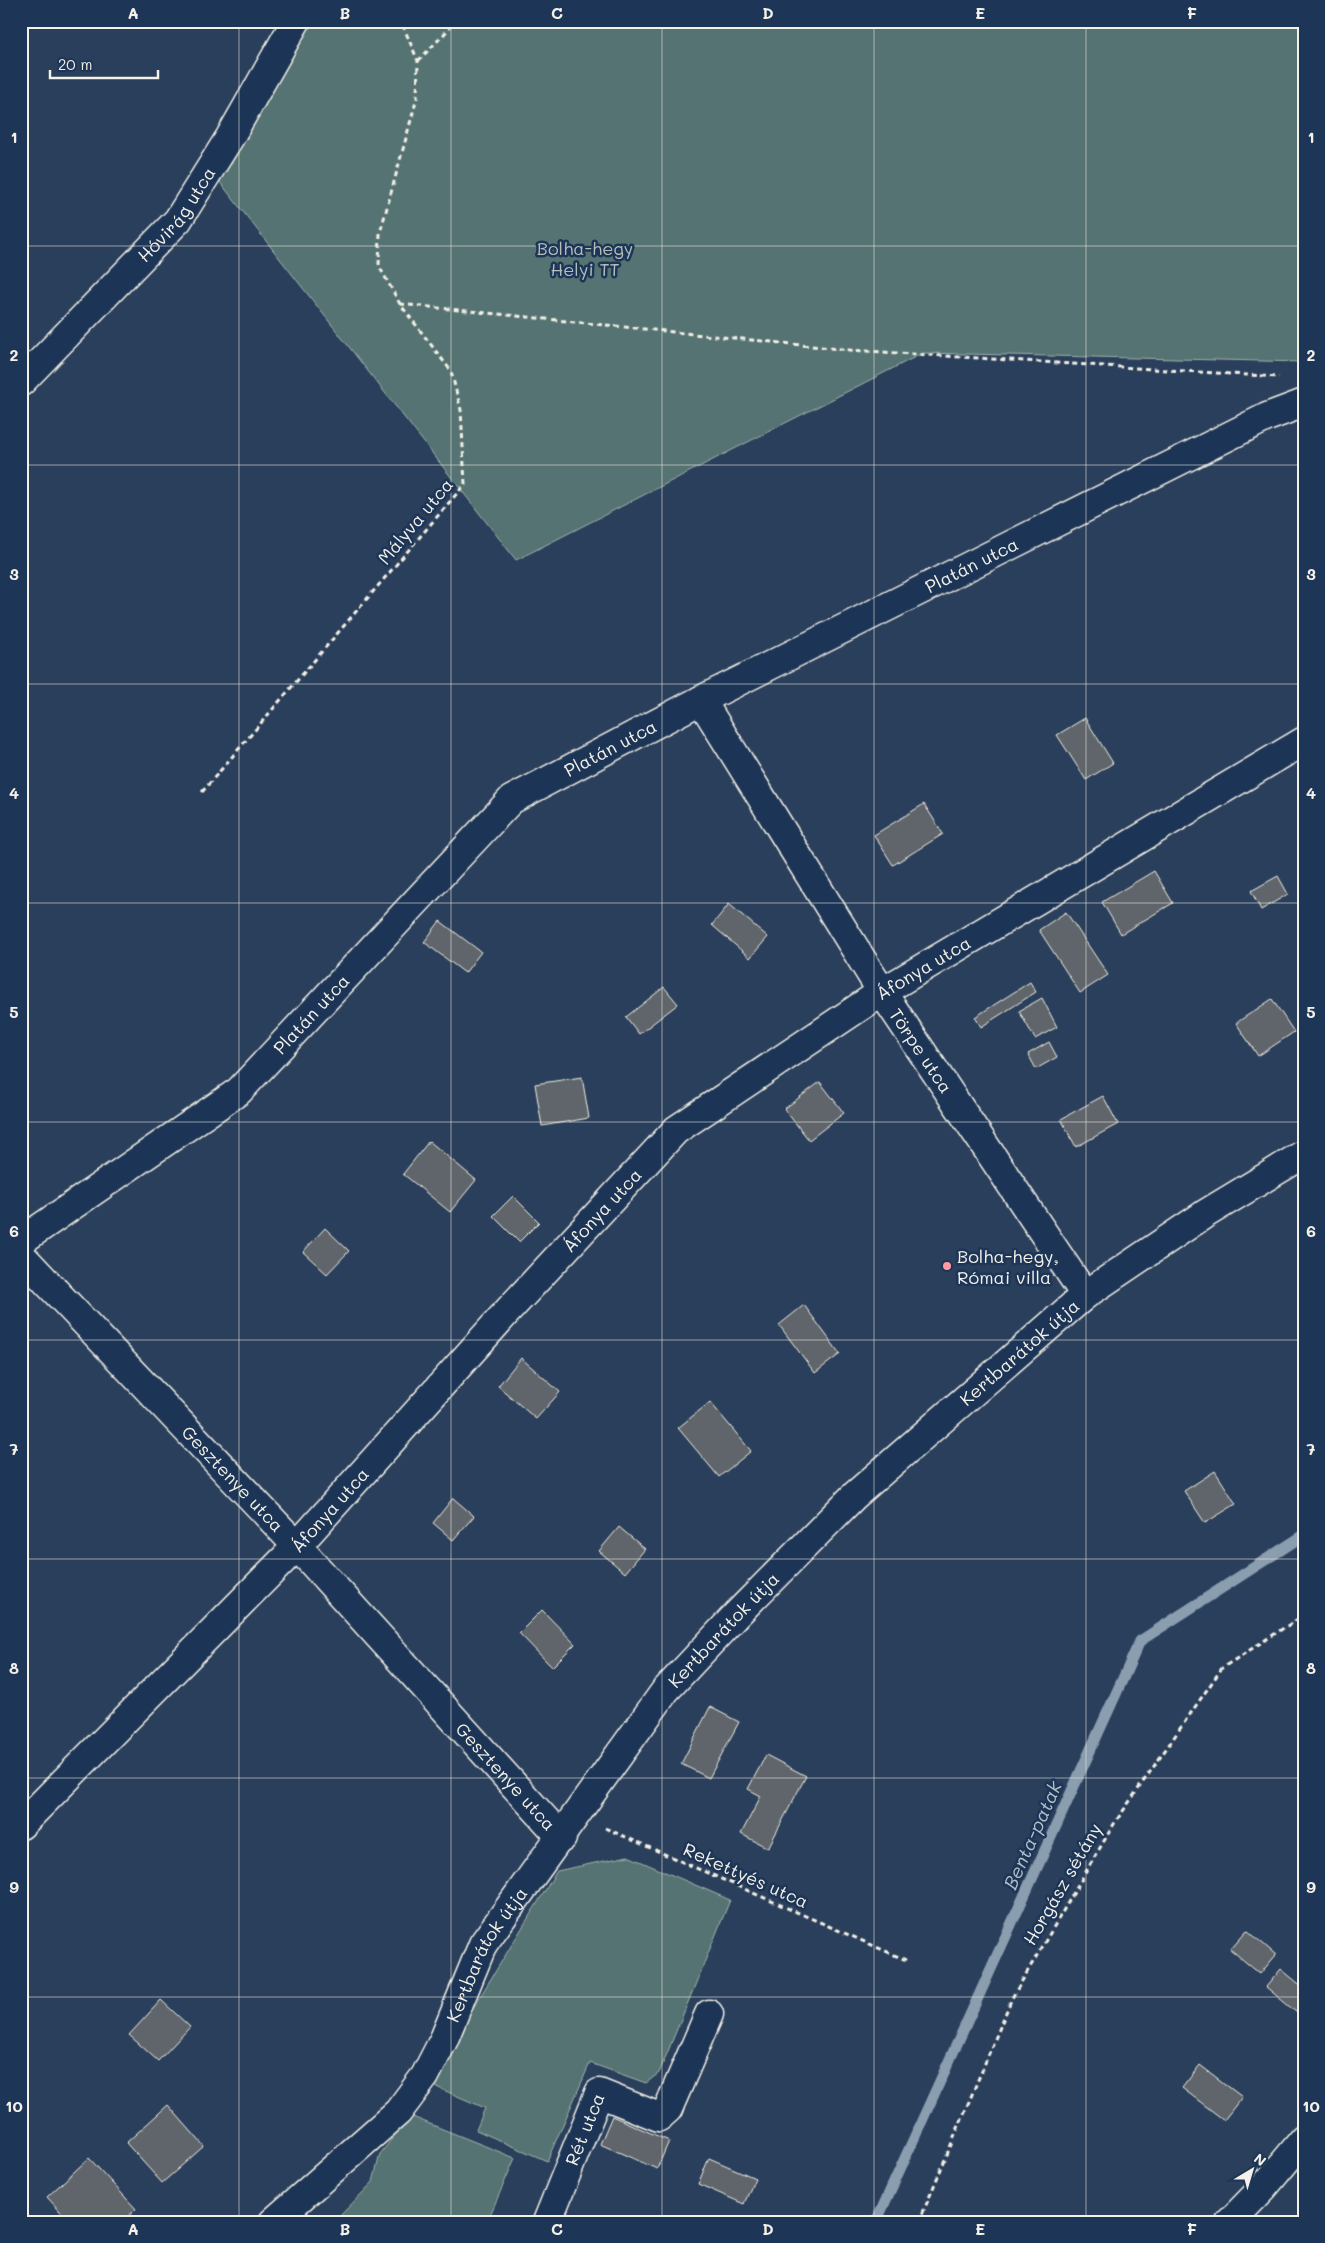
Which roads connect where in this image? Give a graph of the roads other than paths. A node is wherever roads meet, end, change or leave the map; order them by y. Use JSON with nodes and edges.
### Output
{"nodes":[{"id":1,"x":296,"y":21,"type":"edge"},
{"id":2,"x":21,"y":382,"type":"edge"},
{"id":3,"x":1304,"y":403,"type":"edge"},
{"id":4,"x":701,"y":700,"type":"junction"},
{"id":5,"x":1304,"y":742,"type":"edge"},
{"id":6,"x":882,"y":992,"type":"junction"},
{"id":7,"x":1304,"y":1154,"type":"edge"},
{"id":8,"x":21,"y":1241,"type":"edge"},
{"id":9,"x":21,"y":1255,"type":"edge"},
{"id":10,"x":1085,"y":1295,"type":"junction"},
{"id":11,"x":297,"y":1546,"type":"junction"},
{"id":12,"x":21,"y":1825,"type":"edge"},
{"id":13,"x":568,"y":1826,"type":"junction"},
{"id":14,"x":709,"y":2014,"type":"dead end"},
{"id":15,"x":1304,"y":2138,"type":"edge"},
{"id":16,"x":273,"y":2222,"type":"edge"},
{"id":17,"x":547,"y":2222,"type":"edge"},
{"id":18,"x":1230,"y":2222,"type":"edge"}],
"edges":[{"from":1,"to":2,"type":"street","name":"Hóvirág utca"},
{"from":3,"to":4,"type":"street","name":"Platán utca"},
{"from":4,"to":6,"type":"street","name":"Törpe utca"},
{"from":4,"to":8,"type":"street","name":"Platán utca"},
{"from":5,"to":6,"type":"street","name":"Áfonya utca"},
{"from":6,"to":10,"type":"street","name":"Törpe utca"},
{"from":6,"to":11,"type":"street","name":"Áfonya utca"},
{"from":7,"to":10,"type":"street","name":"Kertbarátok útja"},
{"from":9,"to":11,"type":"street","name":"Gesztenye utca"},
{"from":10,"to":13,"type":"street","name":"Kertbarátok útja"},
{"from":11,"to":12,"type":"street","name":"Áfonya utca"},
{"from":11,"to":13,"type":"street","name":"Gesztenye utca"},
{"from":13,"to":16,"type":"street","name":"Kertbarátok útja"},
{"from":14,"to":17,"type":"street","name":"Rét utca"},
{"from":15,"to":18,"type":"street"}]}
